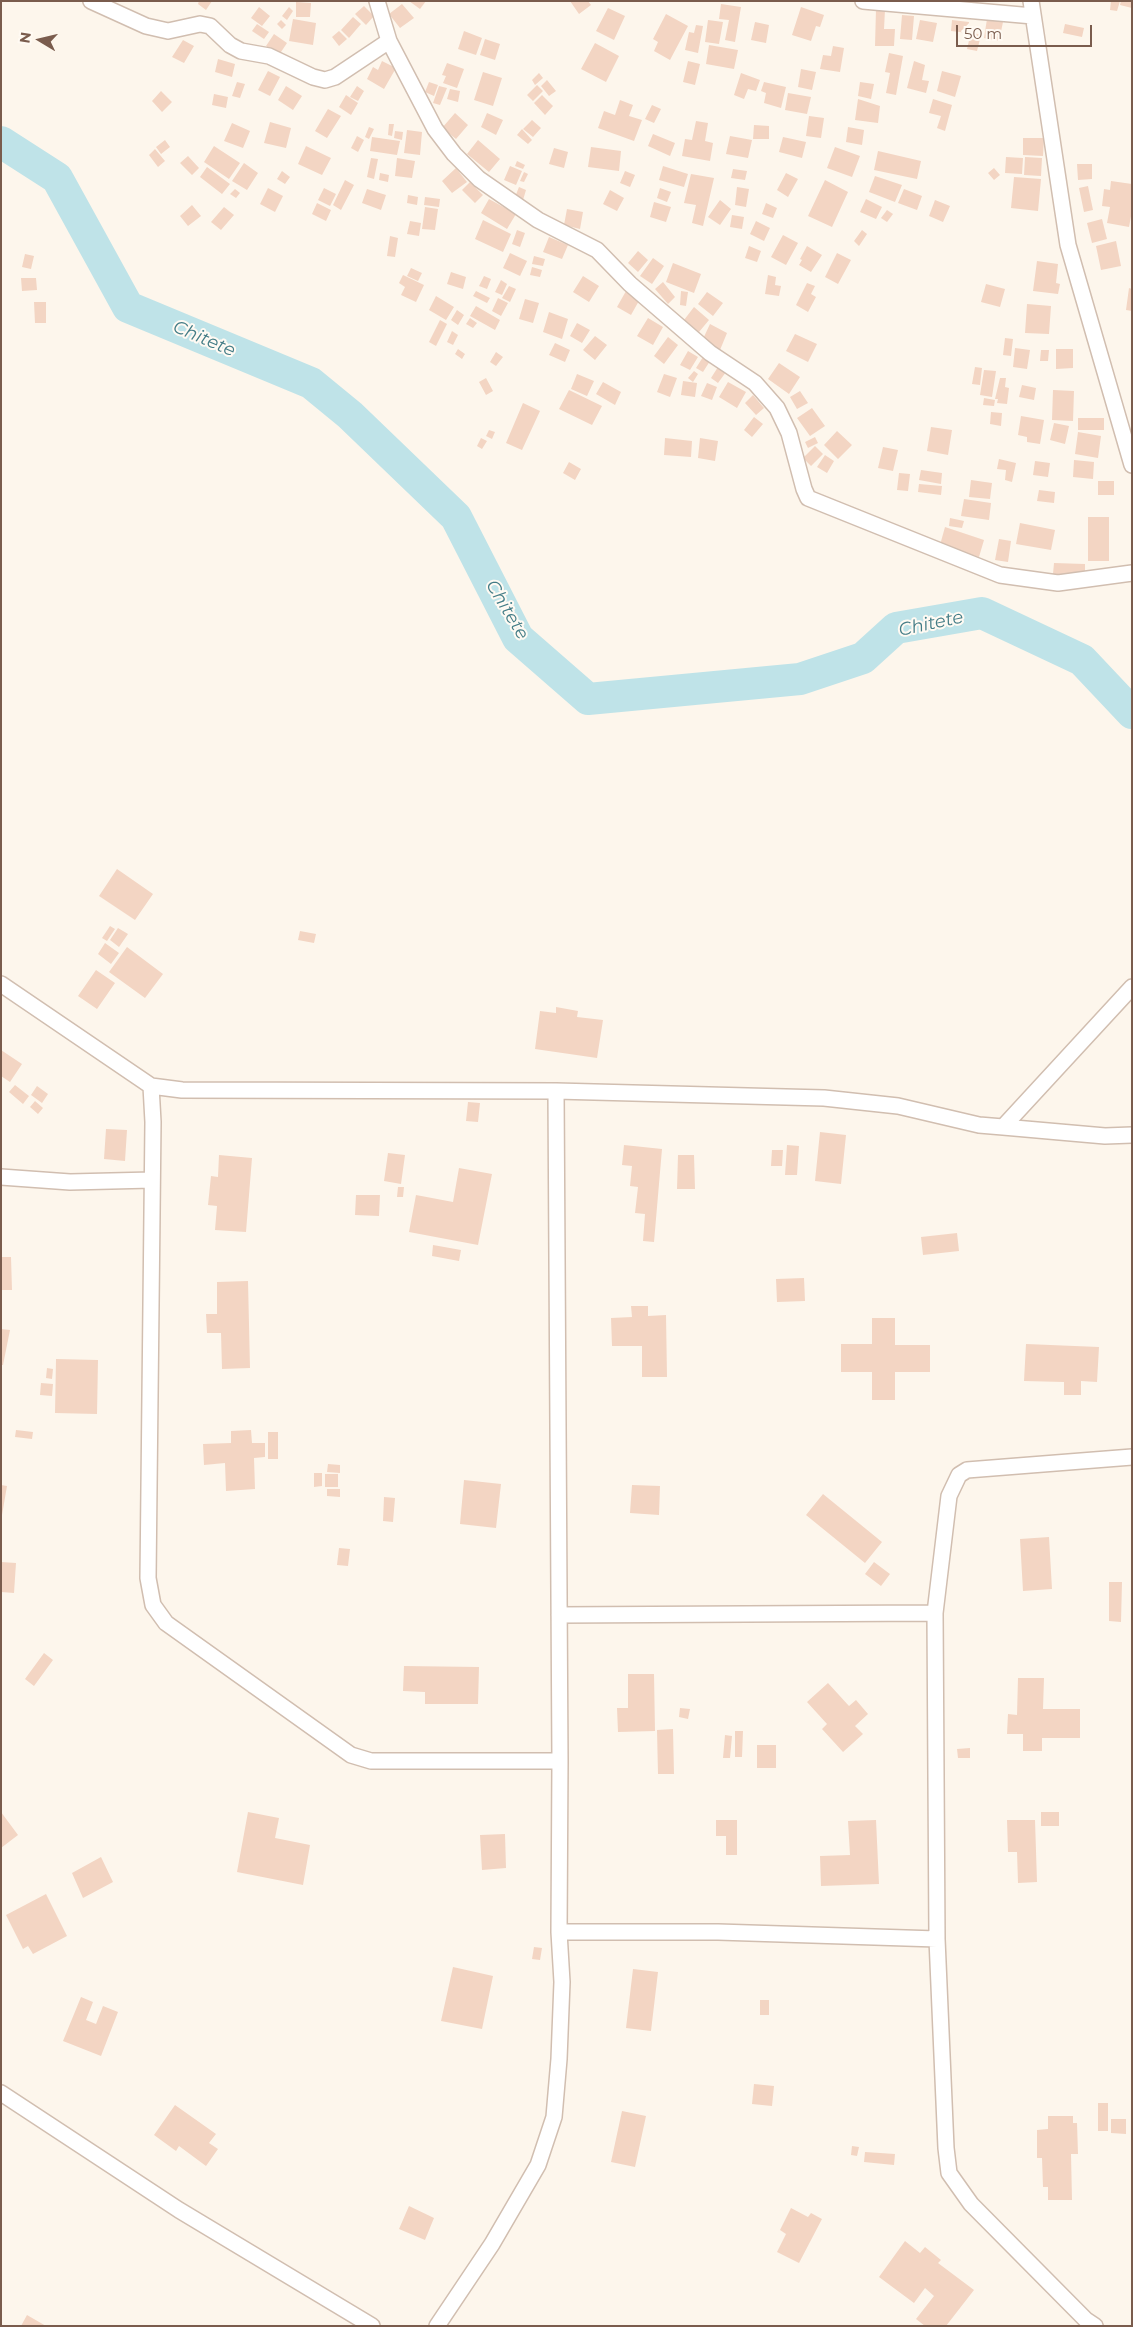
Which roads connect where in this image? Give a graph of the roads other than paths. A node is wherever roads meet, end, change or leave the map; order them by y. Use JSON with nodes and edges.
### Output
{"nodes":[{"id":1,"x":90,"y":1,"type":"edge"},
{"id":2,"x":377,"y":1,"type":"edge"},
{"id":3,"x":863,"y":1,"type":"edge"},
{"id":4,"x":1032,"y":8,"type":"edge"},
{"id":5,"x":389,"y":41,"type":"junction"},
{"id":6,"x":1132,"y":465,"type":"edge"},
{"id":7,"x":1132,"y":573,"type":"edge"},
{"id":8,"x":1,"y":984,"type":"edge"},
{"id":9,"x":1132,"y":987,"type":"edge"},
{"id":10,"x":151,"y":1086,"type":"junction"},
{"id":11,"x":556,"y":1092,"type":"junction"},
{"id":12,"x":1003,"y":1128,"type":"junction"},
{"id":13,"x":1132,"y":1135,"type":"edge"},
{"id":14,"x":1,"y":1177,"type":"edge"},
{"id":15,"x":152,"y":1180,"type":"junction"},
{"id":16,"x":1132,"y":1457,"type":"edge"},
{"id":17,"x":935,"y":1613,"type":"junction"},
{"id":18,"x":559,"y":1615,"type":"junction"},
{"id":19,"x":560,"y":1761,"type":"junction"},
{"id":20,"x":560,"y":1932,"type":"junction"},
{"id":21,"x":937,"y":1940,"type":"junction"},
{"id":22,"x":1,"y":2093,"type":"edge"},
{"id":23,"x":372,"y":2326,"type":"edge"},
{"id":24,"x":437,"y":2326,"type":"edge"},
{"id":25,"x":1094,"y":2326,"type":"edge"}],
"edges":[{"from":1,"to":5,"type":"street"},
{"from":2,"to":5,"type":"street"},
{"from":3,"to":4,"type":"street"},
{"from":4,"to":6,"type":"street"},
{"from":5,"to":7,"type":"street"},
{"from":8,"to":10,"type":"street"},
{"from":9,"to":12,"type":"street"},
{"from":10,"to":11,"type":"street"},
{"from":10,"to":15,"type":"street"},
{"from":11,"to":12,"type":"street"},
{"from":11,"to":18,"type":"street"},
{"from":12,"to":13,"type":"street"},
{"from":14,"to":15,"type":"street"},
{"from":15,"to":19,"type":"street"},
{"from":16,"to":17,"type":"street"},
{"from":17,"to":18,"type":"street"},
{"from":17,"to":21,"type":"street"},
{"from":18,"to":19,"type":"street"},
{"from":19,"to":20,"type":"street"},
{"from":20,"to":21,"type":"street"},
{"from":20,"to":24,"type":"street"},
{"from":21,"to":25,"type":"street"},
{"from":22,"to":23,"type":"street"}]}
